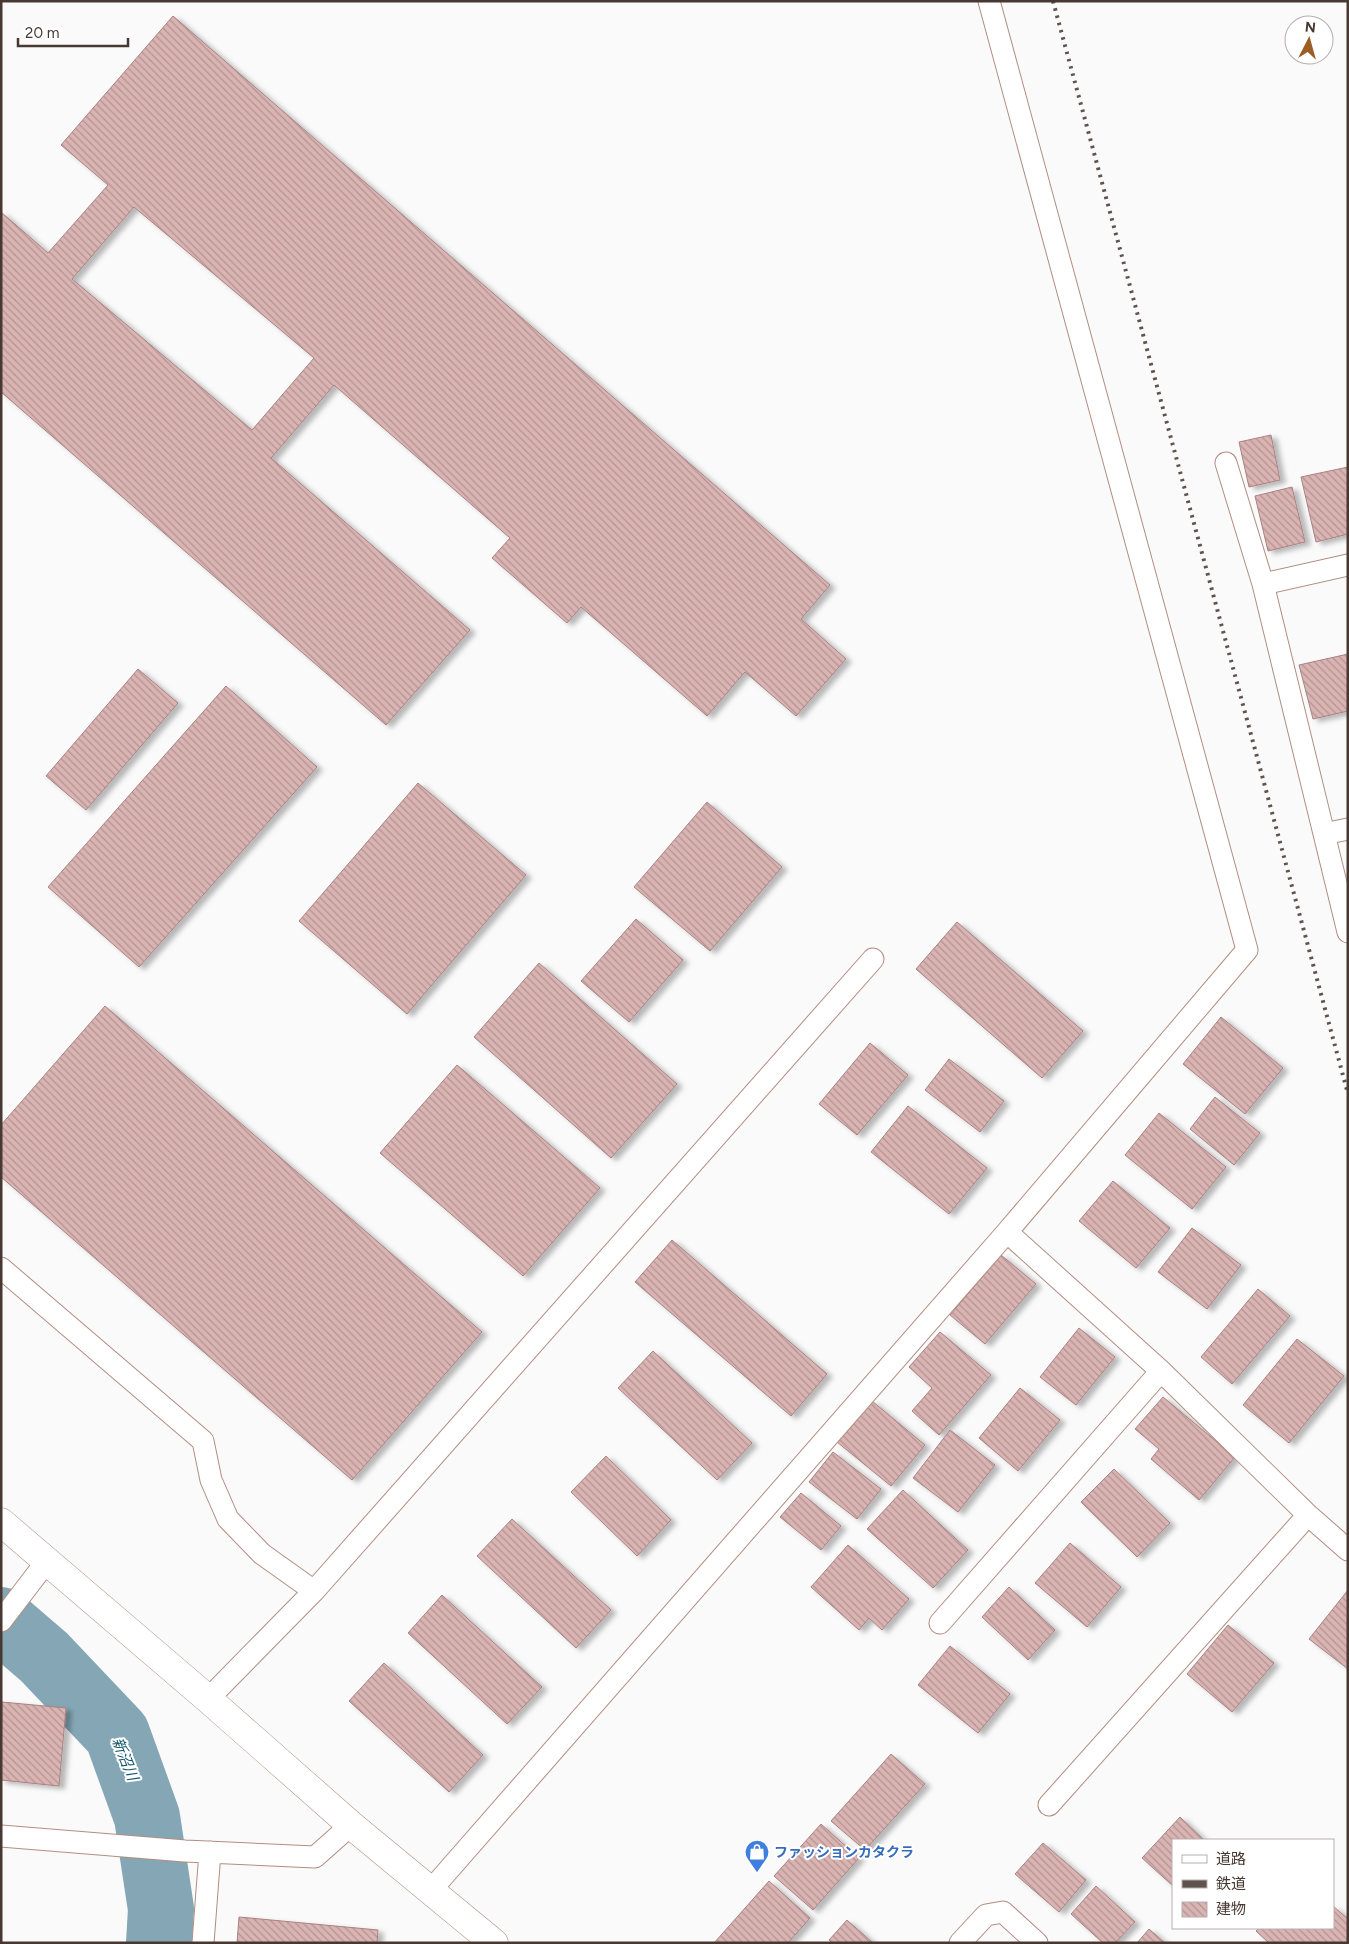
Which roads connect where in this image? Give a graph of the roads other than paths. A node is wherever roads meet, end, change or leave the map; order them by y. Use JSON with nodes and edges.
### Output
{"nodes":[{"id":1,"x":989,"y":1,"type":"edge"},
{"id":2,"x":1226,"y":463,"type":"dead end"},
{"id":3,"x":1348,"y":565,"type":"edge"},
{"id":4,"x":1263,"y":584,"type":"junction"},
{"id":5,"x":1348,"y":829,"type":"edge"},
{"id":6,"x":1324,"y":834,"type":"junction"},
{"id":7,"x":1348,"y":932,"type":"edge"},
{"id":8,"x":873,"y":959,"type":"dead end"},
{"id":9,"x":1007,"y":1232,"type":"junction"},
{"id":10,"x":1,"y":1268,"type":"edge"},
{"id":11,"x":1161,"y":1371,"type":"junction"},
{"id":12,"x":1308,"y":1515,"type":"junction"},
{"id":13,"x":1,"y":1522,"type":"edge"},
{"id":14,"x":1348,"y":1550,"type":"edge"},
{"id":15,"x":47,"y":1561,"type":"junction"},
{"id":16,"x":314,"y":1591,"type":"junction"},
{"id":17,"x":1,"y":1621,"type":"edge"},
{"id":18,"x":940,"y":1623,"type":"dead end"},
{"id":19,"x":208,"y":1699,"type":"junction"},
{"id":20,"x":1049,"y":1805,"type":"dead end"},
{"id":21,"x":351,"y":1825,"type":"junction"},
{"id":22,"x":1,"y":1836,"type":"edge"},
{"id":23,"x":210,"y":1852,"type":"junction"},
{"id":24,"x":431,"y":1890,"type":"junction"},
{"id":25,"x":203,"y":1943,"type":"edge"},
{"id":26,"x":494,"y":1943,"type":"edge"},
{"id":27,"x":960,"y":1943,"type":"edge"},
{"id":28,"x":1037,"y":1943,"type":"edge"}],
"edges":[{"from":1,"to":9,"type":"lane"},
{"from":2,"to":4,"type":"lane"},
{"from":3,"to":4,"type":"lane"},
{"from":4,"to":6,"type":"lane"},
{"from":5,"to":6,"type":"lane"},
{"from":6,"to":7,"type":"lane"},
{"from":8,"to":16,"type":"lane"},
{"from":9,"to":11,"type":"lane"},
{"from":9,"to":24,"type":"lane"},
{"from":10,"to":16,"type":"lane"},
{"from":11,"to":12,"type":"lane"},
{"from":11,"to":18,"type":"lane"},
{"from":12,"to":14,"type":"lane"},
{"from":12,"to":20,"type":"lane"},
{"from":13,"to":15,"type":"street"},
{"from":15,"to":17,"type":"lane"},
{"from":15,"to":19,"type":"street"},
{"from":16,"to":19,"type":"lane"},
{"from":19,"to":21,"type":"street"},
{"from":21,"to":23,"type":"lane"},
{"from":21,"to":24,"type":"street"},
{"from":22,"to":23,"type":"lane"},
{"from":23,"to":25,"type":"lane"},
{"from":24,"to":26,"type":"street"},
{"from":27,"to":28,"type":"lane"}]}
